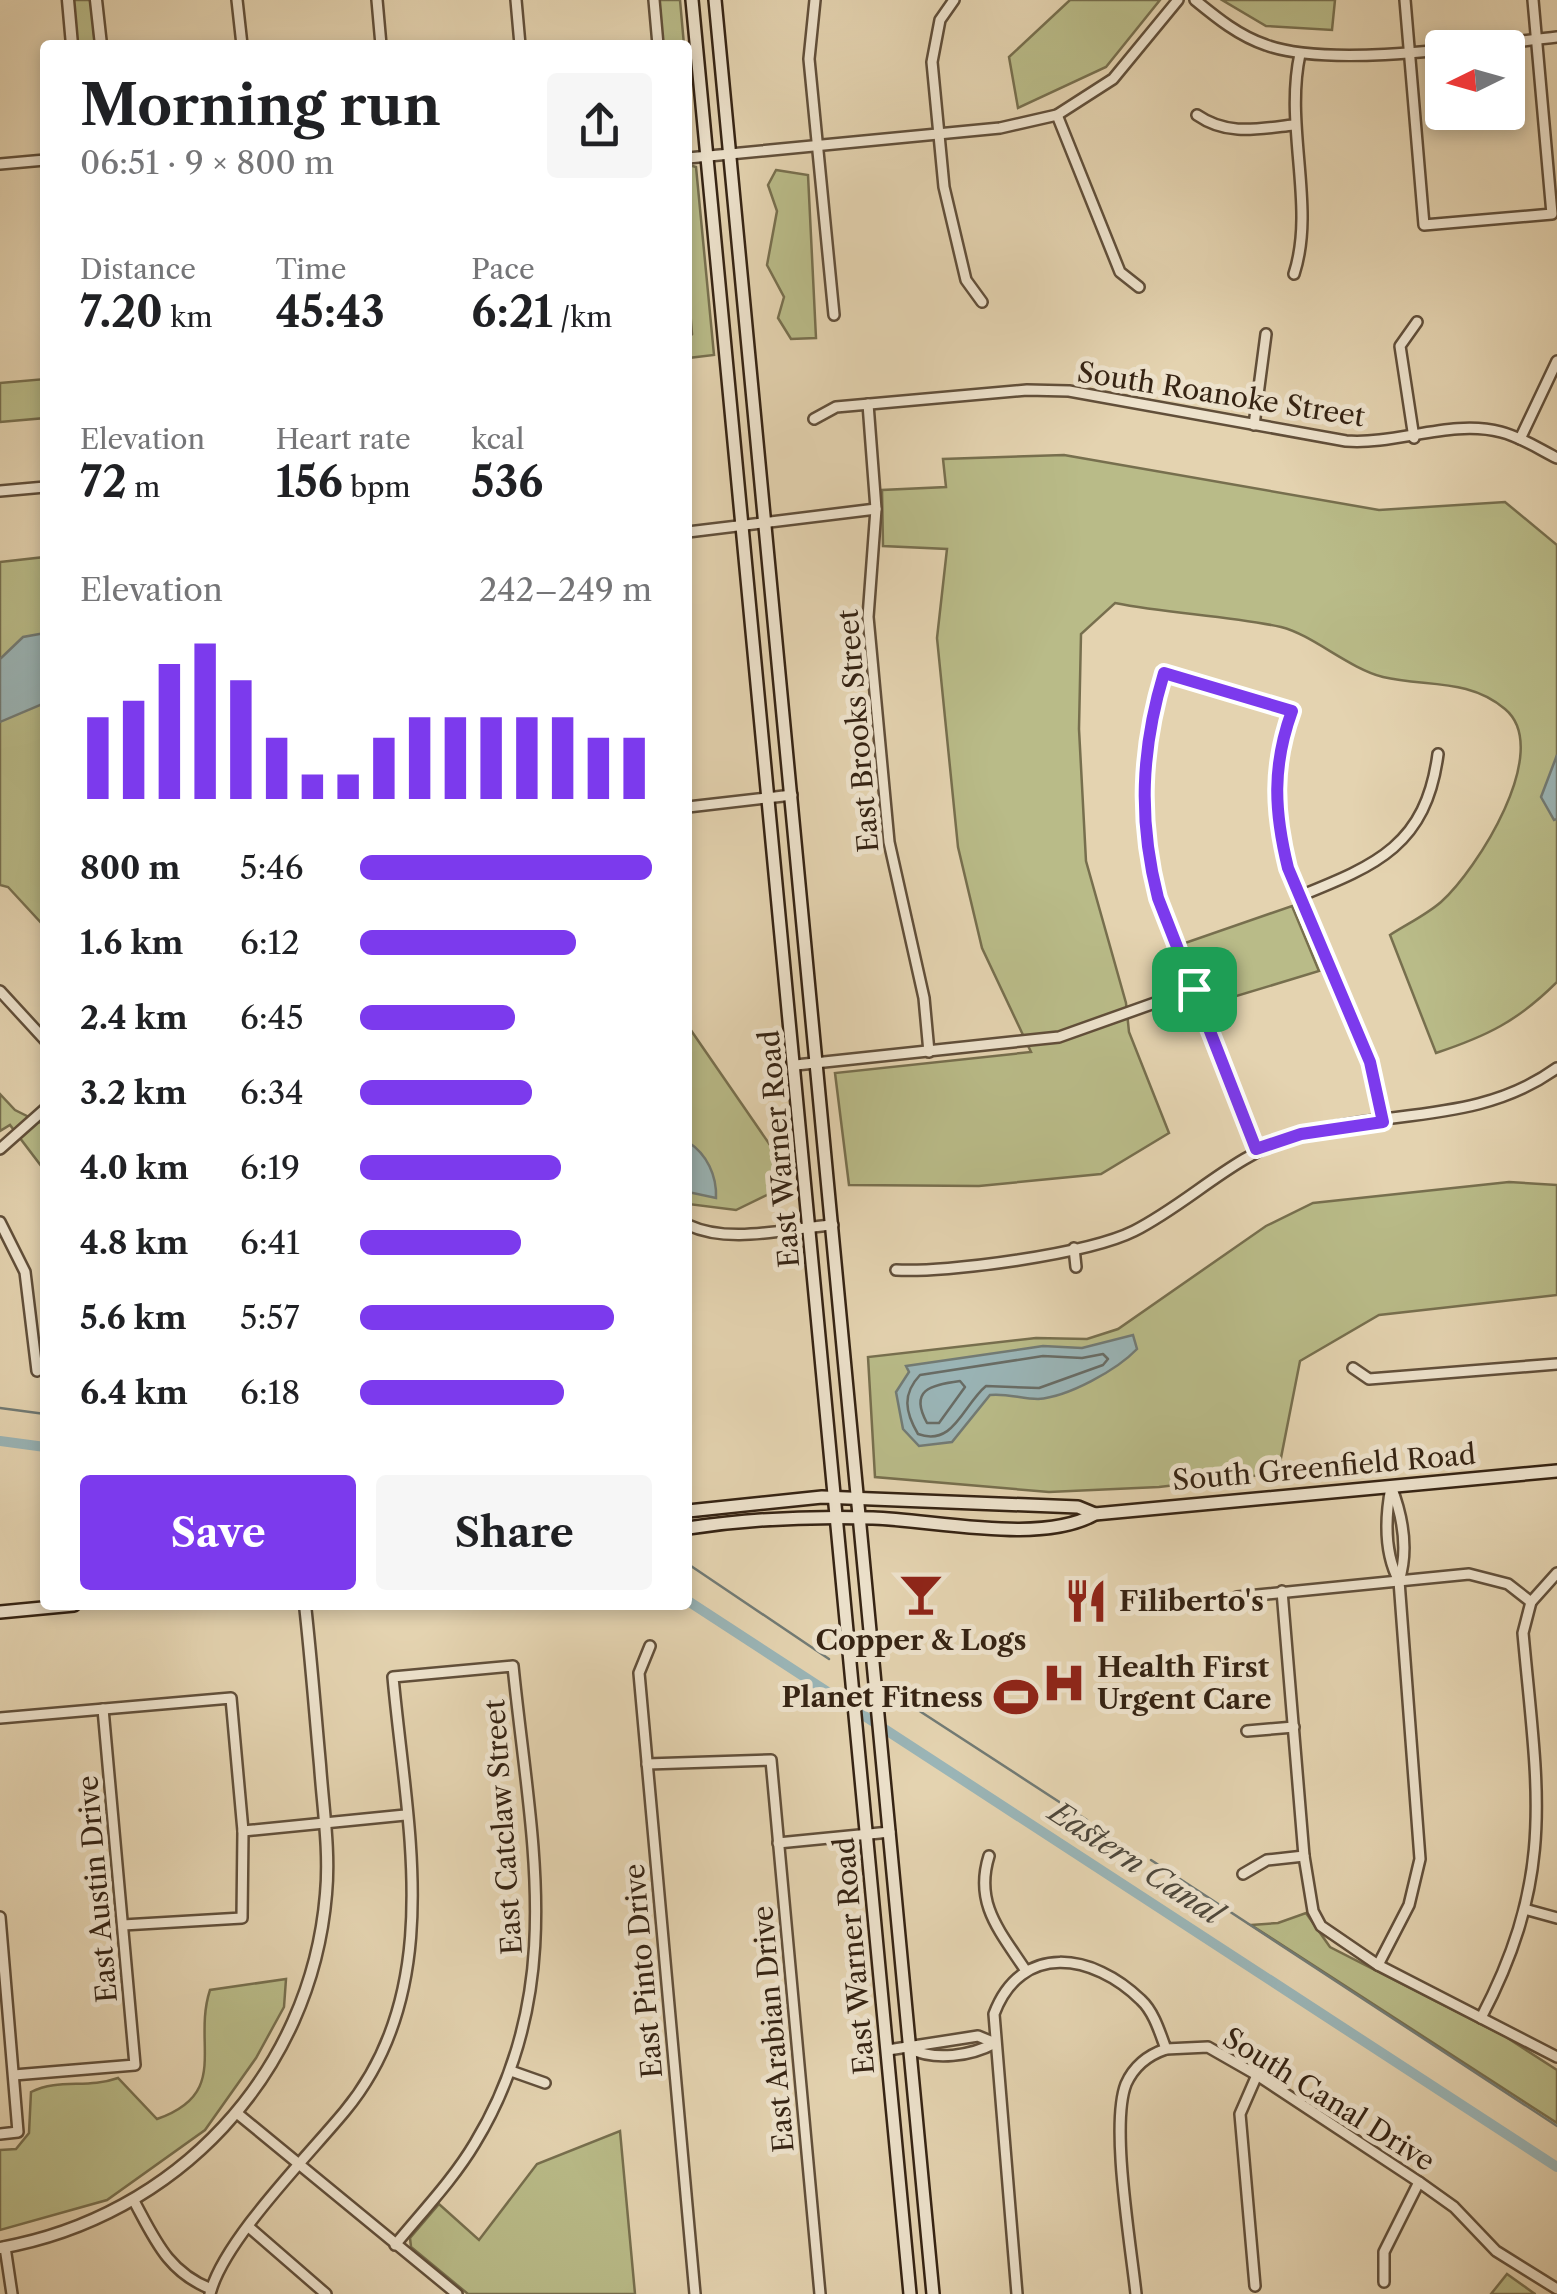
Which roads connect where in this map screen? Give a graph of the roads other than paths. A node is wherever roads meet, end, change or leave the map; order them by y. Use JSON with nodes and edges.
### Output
{"nodes":[{"id":1,"x":68,"y":0,"type":"edge"},
{"id":2,"x":96,"y":0,"type":"edge"},
{"id":3,"x":238,"y":0,"type":"edge"},
{"id":4,"x":377,"y":0,"type":"edge"},
{"id":5,"x":516,"y":0,"type":"edge"},
{"id":6,"x":654,"y":0,"type":"edge"},
{"id":7,"x":692,"y":0,"type":"edge"},
{"id":8,"x":715,"y":0,"type":"edge"},
{"id":9,"x":814,"y":0,"type":"edge"},
{"id":10,"x":954,"y":0,"type":"edge"},
{"id":11,"x":1178,"y":0,"type":"edge"},
{"id":12,"x":1195,"y":0,"type":"edge"},
{"id":13,"x":1405,"y":0,"type":"edge"},
{"id":14,"x":1534,"y":0,"type":"edge"},
{"id":15,"x":1557,"y":36,"type":"edge"},
{"id":16,"x":1537,"y":39,"type":"junction"},
{"id":17,"x":72,"y":40,"type":"edge"},
{"id":18,"x":100,"y":40,"type":"edge"},
{"id":19,"x":242,"y":40,"type":"edge"},
{"id":20,"x":381,"y":40,"type":"edge"},
{"id":21,"x":520,"y":40,"type":"edge"},
{"id":22,"x":658,"y":40,"type":"edge"},
{"id":23,"x":1410,"y":50,"type":"junction"},
{"id":24,"x":1300,"y":54,"type":"junction"},
{"id":25,"x":1057,"y":115,"type":"junction"},
{"id":26,"x":1197,"y":115,"type":"dead end"},
{"id":27,"x":1293,"y":126,"type":"junction"},
{"id":28,"x":940,"y":134,"type":"junction"},
{"id":29,"x":818,"y":145,"type":"junction"},
{"id":30,"x":719,"y":155,"type":"junction"},
{"id":31,"x":692,"y":158,"type":"edge"},
{"id":32,"x":40,"y":160,"type":"edge"},
{"id":33,"x":0,"y":164,"type":"edge"},
{"id":34,"x":1294,"y":274,"type":"dead end"},
{"id":35,"x":1139,"y":286,"type":"dead end"},
{"id":36,"x":982,"y":302,"type":"dead end"},
{"id":37,"x":834,"y":315,"type":"dead end"},
{"id":38,"x":1417,"y":322,"type":"dead end"},
{"id":39,"x":1266,"y":334,"type":"dead end"},
{"id":40,"x":1557,"y":360,"type":"edge"},
{"id":41,"x":868,"y":404,"type":"junction"},
{"id":42,"x":814,"y":419,"type":"dead end"},
{"id":43,"x":1254,"y":425,"type":"junction"},
{"id":44,"x":1414,"y":438,"type":"junction"},
{"id":45,"x":1520,"y":439,"type":"junction"},
{"id":46,"x":1557,"y":458,"type":"edge"},
{"id":47,"x":40,"y":487,"type":"edge"},
{"id":48,"x":0,"y":491,"type":"edge"},
{"id":49,"x":876,"y":509,"type":"junction"},
{"id":50,"x":766,"y":523,"type":"junction"},
{"id":51,"x":743,"y":526,"type":"junction"},
{"id":52,"x":692,"y":532,"type":"edge"},
{"id":53,"x":1438,"y":754,"type":"dead end"},
{"id":54,"x":792,"y":794,"type":"junction"},
{"id":55,"x":770,"y":797,"type":"junction"},
{"id":56,"x":692,"y":806,"type":"edge"},
{"id":57,"x":1300,"y":896,"type":"junction"},
{"id":58,"x":1194,"y":989,"type":"junction"},
{"id":59,"x":0,"y":991,"type":"edge"},
{"id":60,"x":40,"y":1035,"type":"edge"},
{"id":61,"x":929,"y":1052,"type":"junction"},
{"id":62,"x":818,"y":1062,"type":"junction"},
{"id":63,"x":796,"y":1065,"type":"junction"},
{"id":64,"x":1557,"y":1068,"type":"edge"},
{"id":65,"x":40,"y":1114,"type":"edge"},
{"id":66,"x":1383,"y":1122,"type":"junction"},
{"id":67,"x":0,"y":1149,"type":"edge"},
{"id":68,"x":1256,"y":1149,"type":"junction"},
{"id":69,"x":0,"y":1222,"type":"edge"},
{"id":70,"x":833,"y":1225,"type":"junction"},
{"id":71,"x":811,"y":1226,"type":"junction"},
{"id":72,"x":692,"y":1227,"type":"edge"},
{"id":73,"x":1074,"y":1248,"type":"junction"},
{"id":74,"x":1076,"y":1267,"type":"dead end"},
{"id":75,"x":896,"y":1270,"type":"dead end"},
{"id":76,"x":1557,"y":1364,"type":"edge"},
{"id":77,"x":1353,"y":1368,"type":"dead end"},
{"id":78,"x":37,"y":1371,"type":"dead end"},
{"id":79,"x":1557,"y":1470,"type":"edge"},
{"id":80,"x":1391,"y":1486,"type":"junction"},
{"id":81,"x":836,"y":1497,"type":"junction"},
{"id":82,"x":860,"y":1498,"type":"junction"},
{"id":83,"x":692,"y":1510,"type":"edge"},
{"id":84,"x":1095,"y":1514,"type":"junction"},
{"id":85,"x":838,"y":1517,"type":"junction"},
{"id":86,"x":862,"y":1518,"type":"junction"},
{"id":87,"x":692,"y":1528,"type":"edge"},
{"id":88,"x":1557,"y":1573,"type":"edge"},
{"id":89,"x":1400,"y":1581,"type":"junction"},
{"id":90,"x":1282,"y":1592,"type":"junction"},
{"id":91,"x":1236,"y":1597,"type":"dead end"},
{"id":92,"x":1531,"y":1602,"type":"junction"},
{"id":93,"x":40,"y":1608,"type":"edge"},
{"id":94,"x":305,"y":1610,"type":"edge"},
{"id":95,"x":0,"y":1612,"type":"edge"},
{"id":96,"x":650,"y":1646,"type":"dead end"},
{"id":97,"x":103,"y":1709,"type":"junction"},
{"id":98,"x":0,"y":1718,"type":"edge"},
{"id":99,"x":1294,"y":1727,"type":"junction"},
{"id":100,"x":1247,"y":1731,"type":"dead end"},
{"id":101,"x":647,"y":1764,"type":"junction"},
{"id":102,"x":405,"y":1815,"type":"junction"},
{"id":103,"x":325,"y":1823,"type":"junction"},
{"id":104,"x":243,"y":1831,"type":"junction"},
{"id":105,"x":890,"y":1832,"type":"junction"},
{"id":106,"x":868,"y":1834,"type":"junction"},
{"id":107,"x":778,"y":1843,"type":"junction"},
{"id":108,"x":989,"y":1856,"type":"dead end"},
{"id":109,"x":1304,"y":1856,"type":"junction"},
{"id":110,"x":1242,"y":1874,"type":"dead end"},
{"id":111,"x":1528,"y":1910,"type":"junction"},
{"id":112,"x":0,"y":1916,"type":"edge"},
{"id":113,"x":1557,"y":1918,"type":"edge"},
{"id":114,"x":123,"y":1925,"type":"junction"},
{"id":115,"x":1378,"y":1965,"type":"junction"},
{"id":116,"x":1026,"y":1971,"type":"junction"},
{"id":117,"x":1481,"y":2018,"type":"junction"},
{"id":118,"x":995,"y":2042,"type":"junction"},
{"id":119,"x":911,"y":2048,"type":"junction"},
{"id":120,"x":1166,"y":2049,"type":"junction"},
{"id":121,"x":888,"y":2050,"type":"junction"},
{"id":122,"x":1557,"y":2057,"type":"edge"},
{"id":123,"x":511,"y":2071,"type":"junction"},
{"id":124,"x":1257,"y":2074,"type":"junction"},
{"id":125,"x":14,"y":2075,"type":"junction"},
{"id":126,"x":545,"y":2083,"type":"dead end"},
{"id":127,"x":238,"y":2114,"type":"junction"},
{"id":128,"x":0,"y":2134,"type":"edge"},
{"id":129,"x":301,"y":2164,"type":"junction"},
{"id":130,"x":1419,"y":2182,"type":"junction"},
{"id":131,"x":134,"y":2201,"type":"junction"},
{"id":132,"x":250,"y":2228,"type":"junction"},
{"id":133,"x":395,"y":2245,"type":"junction"},
{"id":134,"x":2,"y":2247,"type":"edge"},
{"id":135,"x":1384,"y":2282,"type":"dead end"},
{"id":136,"x":1256,"y":2286,"type":"dead end"},
{"id":137,"x":1557,"y":2289,"type":"edge"},
{"id":138,"x":210,"y":2292,"type":"edge"},
{"id":139,"x":12,"y":2294,"type":"edge"},
{"id":140,"x":326,"y":2294,"type":"edge"},
{"id":141,"x":456,"y":2294,"type":"edge"},
{"id":142,"x":695,"y":2294,"type":"edge"},
{"id":143,"x":820,"y":2294,"type":"edge"},
{"id":144,"x":910,"y":2294,"type":"edge"},
{"id":145,"x":932,"y":2294,"type":"edge"},
{"id":146,"x":1017,"y":2294,"type":"edge"},
{"id":147,"x":1136,"y":2294,"type":"edge"}],
"edges":[{"from":1,"to":17,"type":"street"},
{"from":2,"to":18,"type":"street"},
{"from":3,"to":19,"type":"street"},
{"from":4,"to":20,"type":"street"},
{"from":5,"to":21,"type":"street"},
{"from":6,"to":22,"type":"street"},
{"from":7,"to":30,"type":"main road","name":"East Warner Road"},
{"from":8,"to":30,"type":"main road","name":"East Warner Road"},
{"from":9,"to":29,"type":"street"},
{"from":10,"to":28,"type":"street"},
{"from":11,"to":25,"type":"street"},
{"from":12,"to":24,"type":"street"},
{"from":13,"to":23,"type":"street"},
{"from":14,"to":16,"type":"street"},
{"from":15,"to":16,"type":"street"},
{"from":16,"to":23,"type":"street"},
{"from":16,"to":23,"type":"street"},
{"from":23,"to":24,"type":"street"},
{"from":24,"to":27,"type":"street"},
{"from":25,"to":28,"type":"street"},
{"from":25,"to":35,"type":"street"},
{"from":26,"to":27,"type":"street"},
{"from":27,"to":34,"type":"street"},
{"from":28,"to":29,"type":"street"},
{"from":28,"to":36,"type":"street"},
{"from":29,"to":30,"type":"street"},
{"from":29,"to":37,"type":"street"},
{"from":30,"to":31,"type":"street"},
{"from":30,"to":50,"type":"main road","name":"East Warner Road"},
{"from":30,"to":51,"type":"main road","name":"East Warner Road"},
{"from":32,"to":33,"type":"street"},
{"from":38,"to":44,"type":"street"},
{"from":39,"to":43,"type":"street"},
{"from":40,"to":45,"type":"street"},
{"from":41,"to":42,"type":"street","name":"South Roanoke Street"},
{"from":41,"to":43,"type":"street","name":"South Roanoke Street"},
{"from":41,"to":49,"type":"street","name":"East Brooks Street"},
{"from":43,"to":44,"type":"street","name":"South Roanoke Street"},
{"from":44,"to":45,"type":"street","name":"South Roanoke Street"},
{"from":45,"to":46,"type":"street","name":"South Roanoke Street"},
{"from":47,"to":48,"type":"street"},
{"from":49,"to":50,"type":"street"},
{"from":49,"to":61,"type":"street","name":"East Brooks Street"},
{"from":50,"to":51,"type":"street"},
{"from":50,"to":54,"type":"main road","name":"East Warner Road"},
{"from":51,"to":52,"type":"street"},
{"from":51,"to":55,"type":"main road","name":"East Warner Road"},
{"from":53,"to":57,"type":"street"},
{"from":54,"to":55,"type":"street"},
{"from":54,"to":62,"type":"main road","name":"East Warner Road"},
{"from":55,"to":56,"type":"street"},
{"from":55,"to":63,"type":"main road","name":"East Warner Road"},
{"from":57,"to":58,"type":"street"},
{"from":57,"to":66,"type":"street"},
{"from":58,"to":61,"type":"street"},
{"from":58,"to":68,"type":"street"},
{"from":59,"to":60,"type":"street"},
{"from":61,"to":62,"type":"street"},
{"from":62,"to":63,"type":"street"},
{"from":62,"to":70,"type":"main road","name":"East Warner Road"},
{"from":63,"to":71,"type":"main road","name":"East Warner Road"},
{"from":64,"to":66,"type":"street"},
{"from":65,"to":67,"type":"street"},
{"from":66,"to":68,"type":"street"},
{"from":68,"to":73,"type":"street"},
{"from":69,"to":78,"type":"street"},
{"from":70,"to":71,"type":"street"},
{"from":70,"to":82,"type":"main road","name":"East Warner Road"},
{"from":71,"to":72,"type":"street"},
{"from":71,"to":81,"type":"main road","name":"East Warner Road"},
{"from":73,"to":74,"type":"street"},
{"from":73,"to":75,"type":"street"},
{"from":76,"to":77,"type":"street"},
{"from":79,"to":80,"type":"main road","name":"South Greenfield Road"},
{"from":80,"to":84,"type":"main road","name":"South Greenfield Road"},
{"from":80,"to":89,"type":"street"},
{"from":80,"to":89,"type":"street"},
{"from":81,"to":82,"type":"main road","name":"South Greenfield Road"},
{"from":81,"to":83,"type":"main road","name":"South Greenfield Road"},
{"from":81,"to":85,"type":"main road","name":"East Warner Road"},
{"from":82,"to":84,"type":"main road","name":"South Greenfield Road"},
{"from":82,"to":86,"type":"main road","name":"East Warner Road"},
{"from":84,"to":86,"type":"main road","name":"South Greenfield Road"},
{"from":85,"to":86,"type":"main road","name":"South Greenfield Road"},
{"from":85,"to":87,"type":"main road","name":"South Greenfield Road"},
{"from":85,"to":106,"type":"main road","name":"East Warner Road"},
{"from":86,"to":105,"type":"main road","name":"East Warner Road"},
{"from":88,"to":92,"type":"street"},
{"from":89,"to":90,"type":"street"},
{"from":89,"to":92,"type":"street"},
{"from":89,"to":115,"type":"street"},
{"from":90,"to":91,"type":"street"},
{"from":90,"to":99,"type":"street"},
{"from":92,"to":111,"type":"street"},
{"from":93,"to":95,"type":"main road"},
{"from":94,"to":103,"type":"street"},
{"from":96,"to":101,"type":"street","name":"East Pinto Drive"},
{"from":97,"to":98,"type":"street"},
{"from":97,"to":104,"type":"street"},
{"from":97,"to":114,"type":"street","name":"East Austin Drive"},
{"from":99,"to":100,"type":"street"},
{"from":99,"to":109,"type":"street"},
{"from":101,"to":107,"type":"street","name":"East Arabian Drive"},
{"from":101,"to":142,"type":"street","name":"East Pinto Drive"},
{"from":102,"to":103,"type":"street"},
{"from":102,"to":123,"type":"street","name":"East Catclaw Street"},
{"from":102,"to":129,"type":"street"},
{"from":103,"to":104,"type":"street"},
{"from":103,"to":127,"type":"street"},
{"from":104,"to":114,"type":"street"},
{"from":105,"to":106,"type":"street"},
{"from":105,"to":119,"type":"main road","name":"East Warner Road"},
{"from":106,"to":107,"type":"street"},
{"from":106,"to":121,"type":"main road","name":"East Warner Road"},
{"from":107,"to":143,"type":"street","name":"East Arabian Drive"},
{"from":108,"to":116,"type":"street"},
{"from":109,"to":110,"type":"street"},
{"from":109,"to":115,"type":"street"},
{"from":111,"to":113,"type":"street"},
{"from":111,"to":117,"type":"street"},
{"from":112,"to":125,"type":"street"},
{"from":114,"to":125,"type":"street","name":"East Austin Drive"},
{"from":115,"to":117,"type":"street"},
{"from":116,"to":118,"type":"street"},
{"from":116,"to":120,"type":"street"},
{"from":117,"to":122,"type":"street"},
{"from":118,"to":119,"type":"street"},
{"from":118,"to":119,"type":"street"},
{"from":118,"to":146,"type":"street"},
{"from":119,"to":121,"type":"street"},
{"from":119,"to":145,"type":"main road","name":"East Warner Road"},
{"from":120,"to":124,"type":"street","name":"South Canal Drive"},
{"from":120,"to":147,"type":"street"},
{"from":121,"to":144,"type":"main road","name":"East Warner Road"},
{"from":123,"to":126,"type":"street"},
{"from":123,"to":133,"type":"street","name":"East Catclaw Street"},
{"from":124,"to":130,"type":"street","name":"South Canal Drive"},
{"from":124,"to":136,"type":"street"},
{"from":125,"to":128,"type":"street"},
{"from":127,"to":129,"type":"street"},
{"from":127,"to":131,"type":"street"},
{"from":129,"to":132,"type":"street"},
{"from":129,"to":133,"type":"street"},
{"from":130,"to":135,"type":"street"},
{"from":130,"to":137,"type":"street","name":"South Canal Drive"},
{"from":131,"to":134,"type":"street"},
{"from":131,"to":138,"type":"street"},
{"from":132,"to":138,"type":"street"},
{"from":132,"to":140,"type":"street"},
{"from":133,"to":141,"type":"street"},
{"from":134,"to":139,"type":"street"}]}
